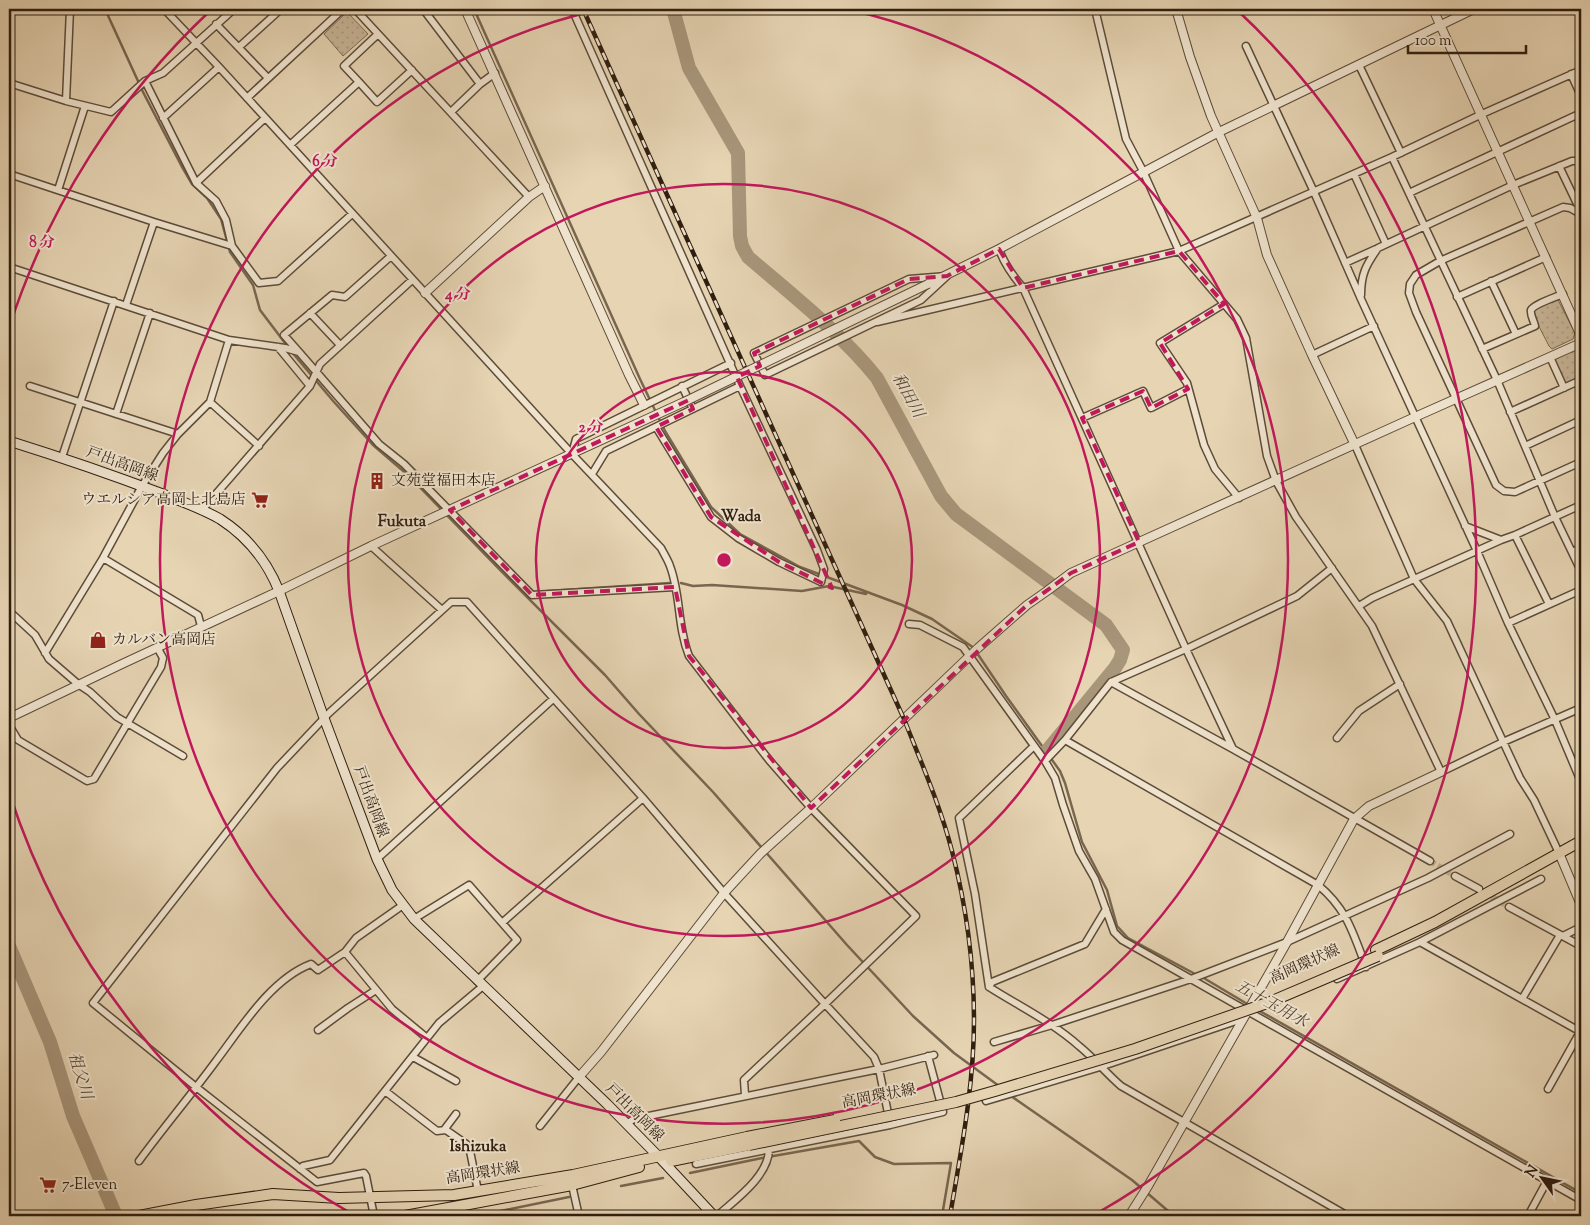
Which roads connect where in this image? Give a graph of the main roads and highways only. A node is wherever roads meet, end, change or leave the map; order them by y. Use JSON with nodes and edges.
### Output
{"nodes":[{"id":1,"x":9,"y":441,"type":"edge"},
{"id":2,"x":1581,"y":841,"type":"edge"},
{"id":3,"x":1581,"y":849,"type":"edge"},
{"id":4,"x":1560,"y":857,"type":"junction"},
{"id":5,"x":661,"y":1160,"type":"junction"},
{"id":6,"x":139,"y":1216,"type":"edge"},
{"id":7,"x":405,"y":1216,"type":"edge"},
{"id":8,"x":715,"y":1216,"type":"edge"}],
"edges":[{"from":1,"to":5,"type":"main road","name":"戸出高岡線"},
{"from":2,"to":4,"type":"main road","name":"高岡環状線"},
{"from":3,"to":4,"type":"main road","name":"高岡環状線"},
{"from":4,"to":5,"type":"main road","name":"高岡環状線","bridge":true},
{"from":5,"to":6,"type":"main road","name":"高岡環状線"},
{"from":5,"to":7,"type":"main road","name":"高岡環状線"},
{"from":5,"to":8,"type":"main road","name":"戸出高岡線"}]}
